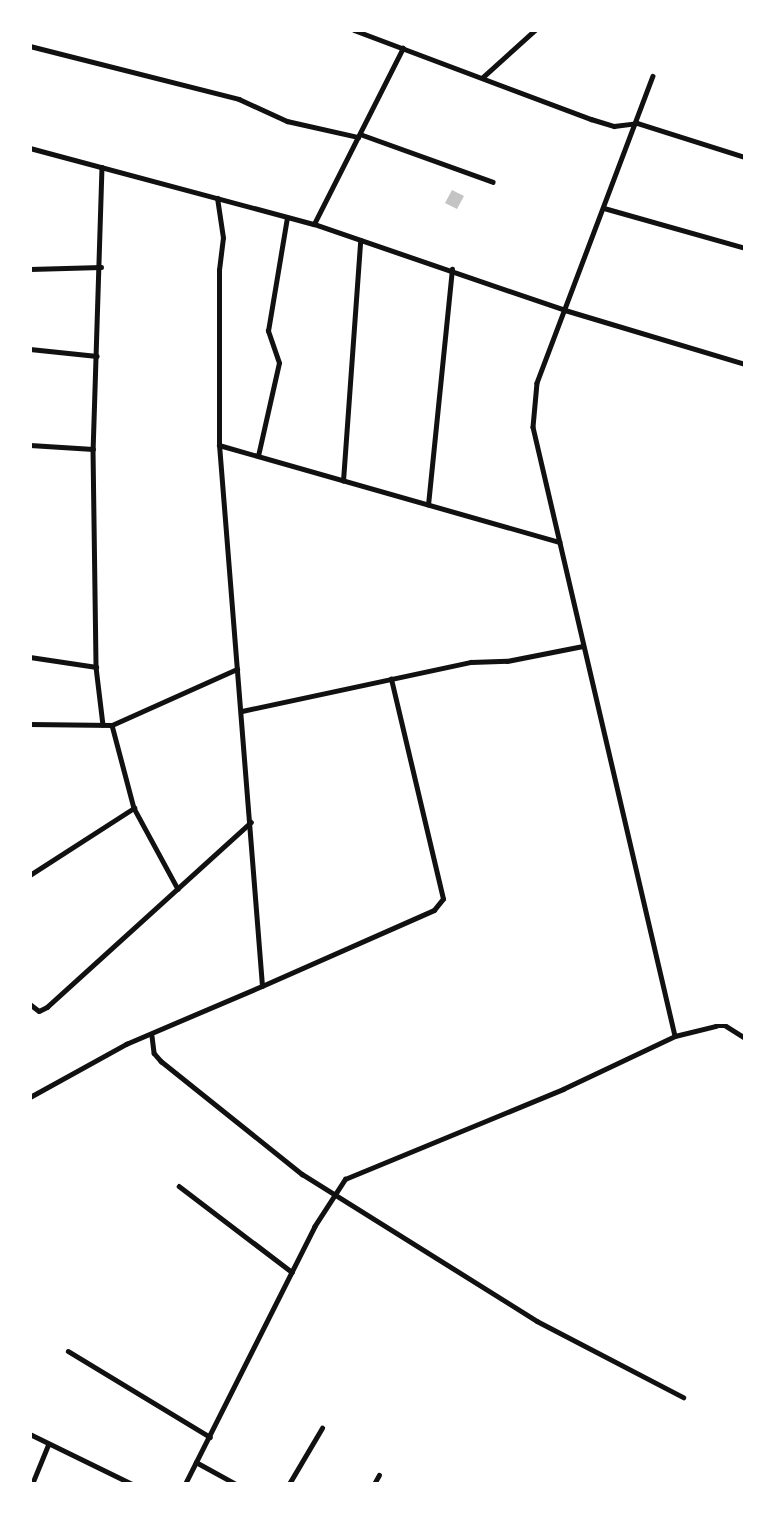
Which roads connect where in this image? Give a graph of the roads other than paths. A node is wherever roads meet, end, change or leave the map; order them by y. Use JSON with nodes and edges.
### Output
{"nodes":[{"id":1,"x":354,"y":30,"type":"edge"},
{"id":2,"x":535,"y":30,"type":"edge"},
{"id":3,"x":30,"y":46,"type":"edge"},
{"id":4,"x":403,"y":48,"type":"junction"},
{"id":5,"x":653,"y":76,"type":"dead end"},
{"id":6,"x":483,"y":77,"type":"junction"},
{"id":7,"x":636,"y":123,"type":"junction"},
{"id":8,"x":359,"y":135,"type":"junction"},
{"id":9,"x":30,"y":148,"type":"edge"},
{"id":10,"x":745,"y":157,"type":"edge"},
{"id":11,"x":102,"y":167,"type":"junction"},
{"id":12,"x":493,"y":182,"type":"dead end"},
{"id":13,"x":217,"y":198,"type":"junction"},
{"id":14,"x":604,"y":208,"type":"junction"},
{"id":15,"x":288,"y":218,"type":"junction"},
{"id":16,"x":314,"y":224,"type":"junction"},
{"id":17,"x":360,"y":241,"type":"junction"},
{"id":18,"x":745,"y":248,"type":"edge"},
{"id":19,"x":100,"y":267,"type":"junction"},
{"id":20,"x":30,"y":269,"type":"edge"},
{"id":21,"x":452,"y":269,"type":"junction"},
{"id":22,"x":565,"y":310,"type":"junction"},
{"id":23,"x":30,"y":349,"type":"edge"},
{"id":24,"x":97,"y":356,"type":"junction"},
{"id":25,"x":745,"y":364,"type":"edge"},
{"id":26,"x":30,"y":445,"type":"edge"},
{"id":27,"x":219,"y":445,"type":"junction"},
{"id":28,"x":93,"y":449,"type":"junction"},
{"id":29,"x":258,"y":456,"type":"junction"},
{"id":30,"x":343,"y":481,"type":"junction"},
{"id":31,"x":428,"y":505,"type":"junction"},
{"id":32,"x":559,"y":542,"type":"junction"},
{"id":33,"x":583,"y":646,"type":"junction"},
{"id":34,"x":30,"y":657,"type":"edge"},
{"id":35,"x":96,"y":667,"type":"junction"},
{"id":36,"x":237,"y":669,"type":"junction"},
{"id":37,"x":391,"y":679,"type":"junction"},
{"id":38,"x":243,"y":710,"type":"junction"},
{"id":39,"x":30,"y":724,"type":"edge"},
{"id":40,"x":103,"y":725,"type":"junction"},
{"id":41,"x":112,"y":725,"type":"junction"},
{"id":42,"x":134,"y":808,"type":"junction"},
{"id":43,"x":251,"y":822,"type":"junction"},
{"id":44,"x":30,"y":875,"type":"edge"},
{"id":45,"x":178,"y":889,"type":"junction"},
{"id":46,"x":262,"y":986,"type":"junction"},
{"id":47,"x":30,"y":1004,"type":"edge"},
{"id":48,"x":152,"y":1036,"type":"junction"},
{"id":49,"x":675,"y":1036,"type":"junction"},
{"id":50,"x":745,"y":1038,"type":"edge"},
{"id":51,"x":30,"y":1097,"type":"edge"},
{"id":52,"x":179,"y":1186,"type":"dead end"},
{"id":53,"x":333,"y":1194,"type":"junction"},
{"id":54,"x":292,"y":1272,"type":"junction"},
{"id":55,"x":68,"y":1351,"type":"dead end"},
{"id":56,"x":683,"y":1397,"type":"dead end"},
{"id":57,"x":321,"y":1428,"type":"dead end"},
{"id":58,"x":30,"y":1434,"type":"edge"},
{"id":59,"x":210,"y":1437,"type":"junction"},
{"id":60,"x":48,"y":1445,"type":"junction"},
{"id":61,"x":197,"y":1462,"type":"junction"},
{"id":62,"x":379,"y":1475,"type":"dead end"},
{"id":63,"x":32,"y":1484,"type":"edge"},
{"id":64,"x":132,"y":1484,"type":"edge"},
{"id":65,"x":185,"y":1484,"type":"edge"},
{"id":66,"x":236,"y":1484,"type":"edge"},
{"id":67,"x":289,"y":1484,"type":"edge"},
{"id":68,"x":374,"y":1484,"type":"edge"}],
"edges":[{"from":1,"to":4,"type":"street"},
{"from":2,"to":6,"type":"street"},
{"from":3,"to":8,"type":"street"},
{"from":4,"to":6,"type":"street"},
{"from":4,"to":8,"type":"street"},
{"from":5,"to":7,"type":"street"},
{"from":6,"to":7,"type":"street"},
{"from":7,"to":10,"type":"street"},
{"from":7,"to":14,"type":"street"},
{"from":8,"to":12,"type":"street"},
{"from":8,"to":16,"type":"street"},
{"from":9,"to":11,"type":"street"},
{"from":11,"to":13,"type":"street"},
{"from":11,"to":19,"type":"street"},
{"from":13,"to":15,"type":"street"},
{"from":13,"to":27,"type":"street"},
{"from":14,"to":18,"type":"street"},
{"from":14,"to":22,"type":"street"},
{"from":15,"to":16,"type":"street"},
{"from":15,"to":29,"type":"street"},
{"from":16,"to":17,"type":"street"},
{"from":17,"to":21,"type":"street"},
{"from":17,"to":30,"type":"street"},
{"from":19,"to":20,"type":"street"},
{"from":19,"to":24,"type":"street"},
{"from":21,"to":22,"type":"street"},
{"from":21,"to":31,"type":"street"},
{"from":22,"to":25,"type":"street"},
{"from":22,"to":32,"type":"street"},
{"from":23,"to":24,"type":"street"},
{"from":24,"to":28,"type":"street"},
{"from":26,"to":28,"type":"street"},
{"from":27,"to":29,"type":"street"},
{"from":27,"to":36,"type":"street"},
{"from":28,"to":35,"type":"street"},
{"from":29,"to":30,"type":"street"},
{"from":30,"to":31,"type":"street"},
{"from":31,"to":32,"type":"street"},
{"from":32,"to":33,"type":"street"},
{"from":33,"to":37,"type":"street"},
{"from":33,"to":49,"type":"street"},
{"from":34,"to":35,"type":"street"},
{"from":35,"to":40,"type":"street"},
{"from":36,"to":38,"type":"street"},
{"from":36,"to":41,"type":"street"},
{"from":37,"to":38,"type":"street"},
{"from":37,"to":46,"type":"street"},
{"from":38,"to":43,"type":"street"},
{"from":39,"to":40,"type":"street"},
{"from":40,"to":41,"type":"street"},
{"from":41,"to":42,"type":"street"},
{"from":42,"to":44,"type":"street"},
{"from":42,"to":45,"type":"street"},
{"from":43,"to":45,"type":"street"},
{"from":43,"to":46,"type":"street"},
{"from":45,"to":47,"type":"street"},
{"from":46,"to":48,"type":"street"},
{"from":48,"to":51,"type":"street"},
{"from":48,"to":53,"type":"street"},
{"from":49,"to":50,"type":"street"},
{"from":49,"to":53,"type":"street"},
{"from":52,"to":54,"type":"street"},
{"from":53,"to":54,"type":"street"},
{"from":53,"to":56,"type":"street"},
{"from":54,"to":59,"type":"street"},
{"from":55,"to":59,"type":"street"},
{"from":57,"to":67,"type":"street"},
{"from":58,"to":60,"type":"street"},
{"from":59,"to":61,"type":"street"},
{"from":60,"to":63,"type":"street"},
{"from":60,"to":64,"type":"street"},
{"from":61,"to":65,"type":"street"},
{"from":61,"to":66,"type":"street"},
{"from":62,"to":68,"type":"street"}]}
